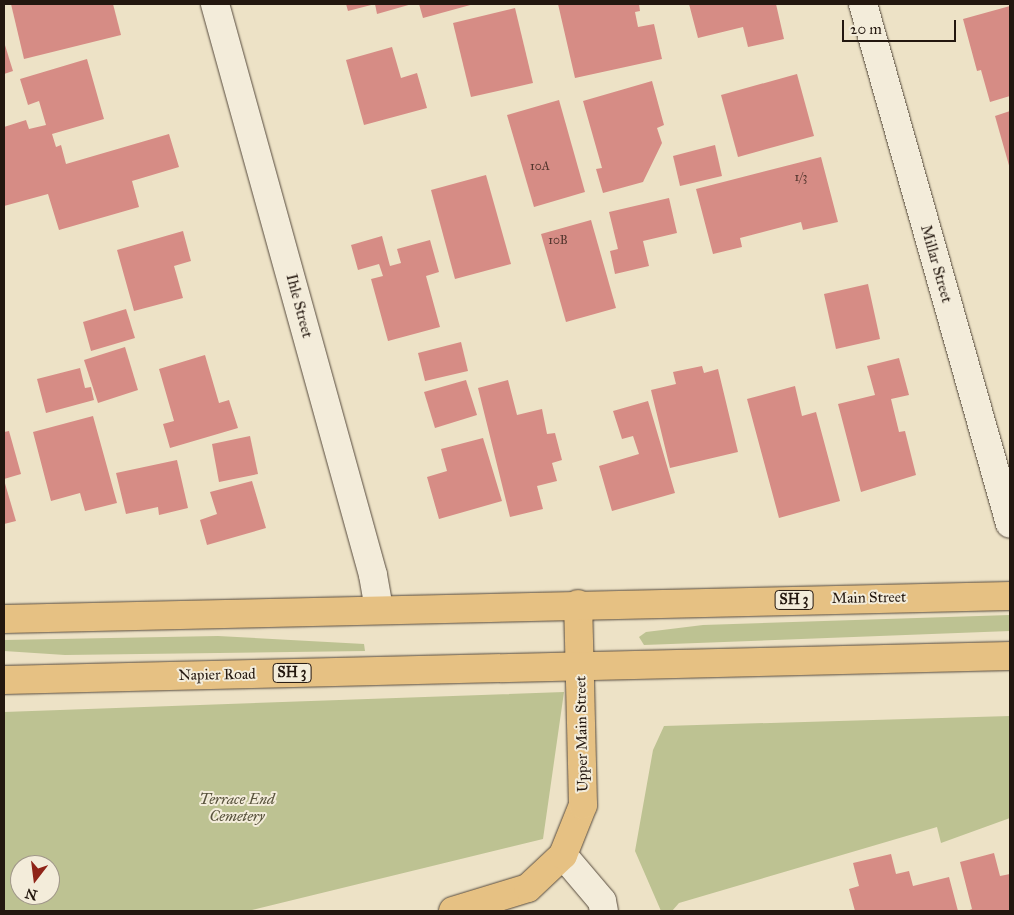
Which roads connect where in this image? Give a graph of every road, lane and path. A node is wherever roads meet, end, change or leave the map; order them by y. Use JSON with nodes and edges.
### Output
{"nodes":[{"id":1,"x":215,"y":4,"type":"edge"},
{"id":2,"x":863,"y":4,"type":"edge"},
{"id":3,"x":1010,"y":524,"type":"edge"},
{"id":4,"x":1010,"y":596,"type":"edge"},
{"id":5,"x":578,"y":604,"type":"junction"},
{"id":6,"x":379,"y":609,"type":"junction"},
{"id":7,"x":4,"y":619,"type":"edge"},
{"id":8,"x":1010,"y":656,"type":"edge"},
{"id":9,"x":581,"y":666,"type":"junction"},
{"id":10,"x":4,"y":680,"type":"edge"},
{"id":11,"x":563,"y":855,"type":"junction"},
{"id":12,"x":454,"y":911,"type":"edge"},
{"id":13,"x":604,"y":911,"type":"edge"}],
"edges":[{"from":1,"to":6,"type":"street","name":"Ihle Street"},
{"from":2,"to":3,"type":"street","name":"Millar Street"},
{"from":4,"to":5,"type":"main road","name":"Main Street","number":"SH 3"},
{"from":5,"to":6,"type":"main road","number":"SH 3"},
{"from":5,"to":9,"type":"main road","name":"Upper Main Street"},
{"from":6,"to":7,"type":"main road","number":"SH 3"},
{"from":8,"to":9,"type":"main road","number":"SH 3"},
{"from":9,"to":10,"type":"main road","name":"Napier Road","number":"SH 3"},
{"from":9,"to":11,"type":"main road","name":"Upper Main Street"},
{"from":11,"to":12,"type":"main road","name":"Upper Main Street"},
{"from":11,"to":13,"type":"street"}]}
